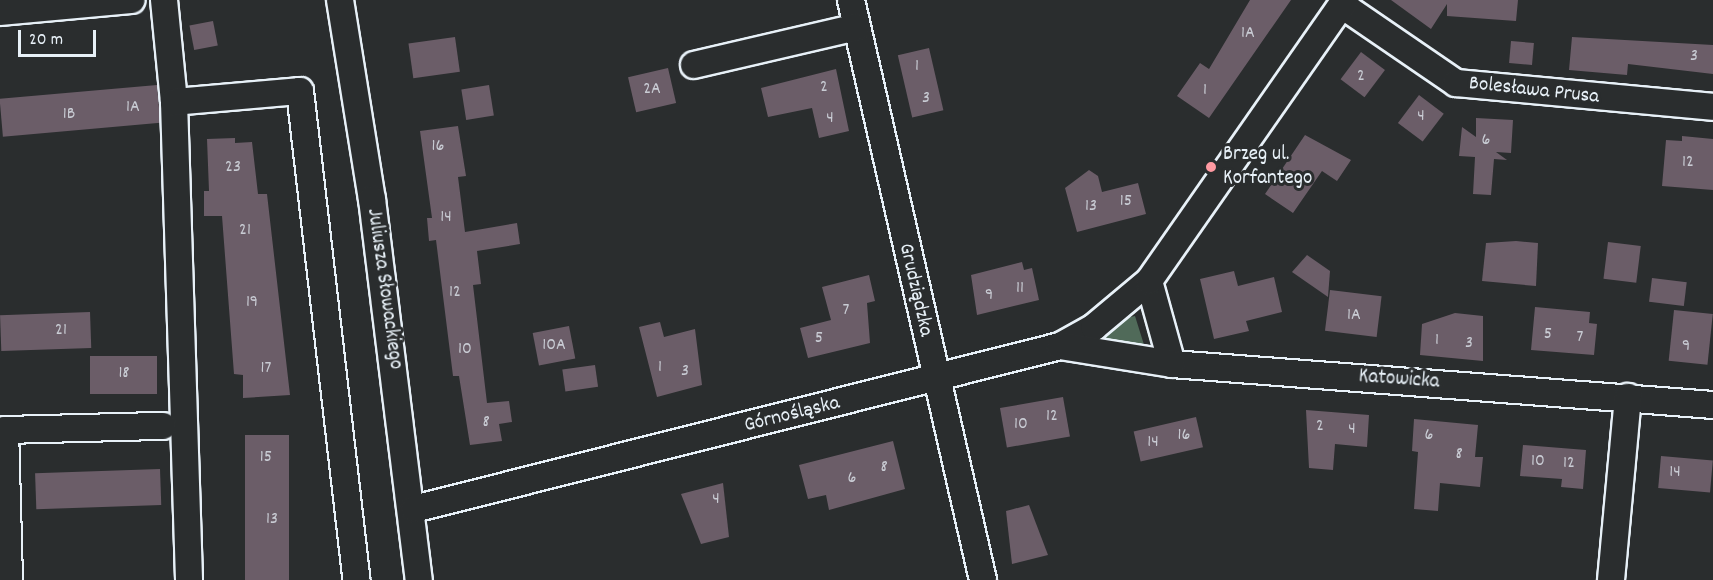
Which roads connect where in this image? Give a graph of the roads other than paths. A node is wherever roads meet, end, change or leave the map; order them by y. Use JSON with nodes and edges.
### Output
{"nodes":[{"id":1,"x":130,"y":0,"type":"edge"},
{"id":2,"x":164,"y":0,"type":"edge"},
{"id":3,"x":340,"y":0,"type":"edge"},
{"id":4,"x":851,"y":0,"type":"edge"},
{"id":5,"x":1344,"y":2,"type":"edge"},
{"id":6,"x":0,"y":12,"type":"edge"},
{"id":7,"x":857,"y":27,"type":"junction"},
{"id":8,"x":694,"y":65,"type":"dead end"},
{"id":9,"x":174,"y":102,"type":"junction"},
{"id":10,"x":1713,"y":107,"type":"edge"},
{"id":11,"x":1149,"y":281,"type":"junction"},
{"id":12,"x":1060,"y":346,"type":"junction"},
{"id":13,"x":1172,"y":364,"type":"junction"},
{"id":14,"x":935,"y":379,"type":"junction"},
{"id":15,"x":1628,"y":396,"type":"junction"},
{"id":16,"x":1713,"y":405,"type":"edge"},
{"id":17,"x":163,"y":426,"type":"dead end"},
{"id":18,"x":414,"y":510,"type":"junction"},
{"id":19,"x":9,"y":580,"type":"edge"},
{"id":20,"x":189,"y":580,"type":"edge"},
{"id":21,"x":357,"y":580,"type":"edge"},
{"id":22,"x":419,"y":580,"type":"edge"},
{"id":23,"x":983,"y":580,"type":"edge"},
{"id":24,"x":1611,"y":580,"type":"edge"}],
"edges":[{"from":1,"to":6,"type":"street"},
{"from":2,"to":9,"type":"street"},
{"from":3,"to":18,"type":"street","name":"Juliusza Słowackiego"},
{"from":4,"to":7,"type":"street","name":"Grudziądzka"},
{"from":5,"to":10,"type":"street","name":"Bolesława Prusa"},
{"from":5,"to":11,"type":"street"},
{"from":7,"to":8,"type":"street"},
{"from":7,"to":14,"type":"street","name":"Grudziądzka"},
{"from":9,"to":20,"type":"street"},
{"from":9,"to":21,"type":"street"},
{"from":11,"to":12,"type":"street"},
{"from":11,"to":13,"type":"street"},
{"from":12,"to":13,"type":"street","name":"Górnośląska"},
{"from":12,"to":14,"type":"street","name":"Górnośląska"},
{"from":13,"to":15,"type":"street","name":"Katowicka"},
{"from":14,"to":18,"type":"street","name":"Górnośląska"},
{"from":14,"to":23,"type":"street","name":"Grudziądzka"},
{"from":15,"to":16,"type":"street","name":"Katowicka"},
{"from":15,"to":24,"type":"street"},
{"from":17,"to":19,"type":"street"},
{"from":18,"to":22,"type":"street","name":"Juliusza Słowackiego"}]}
